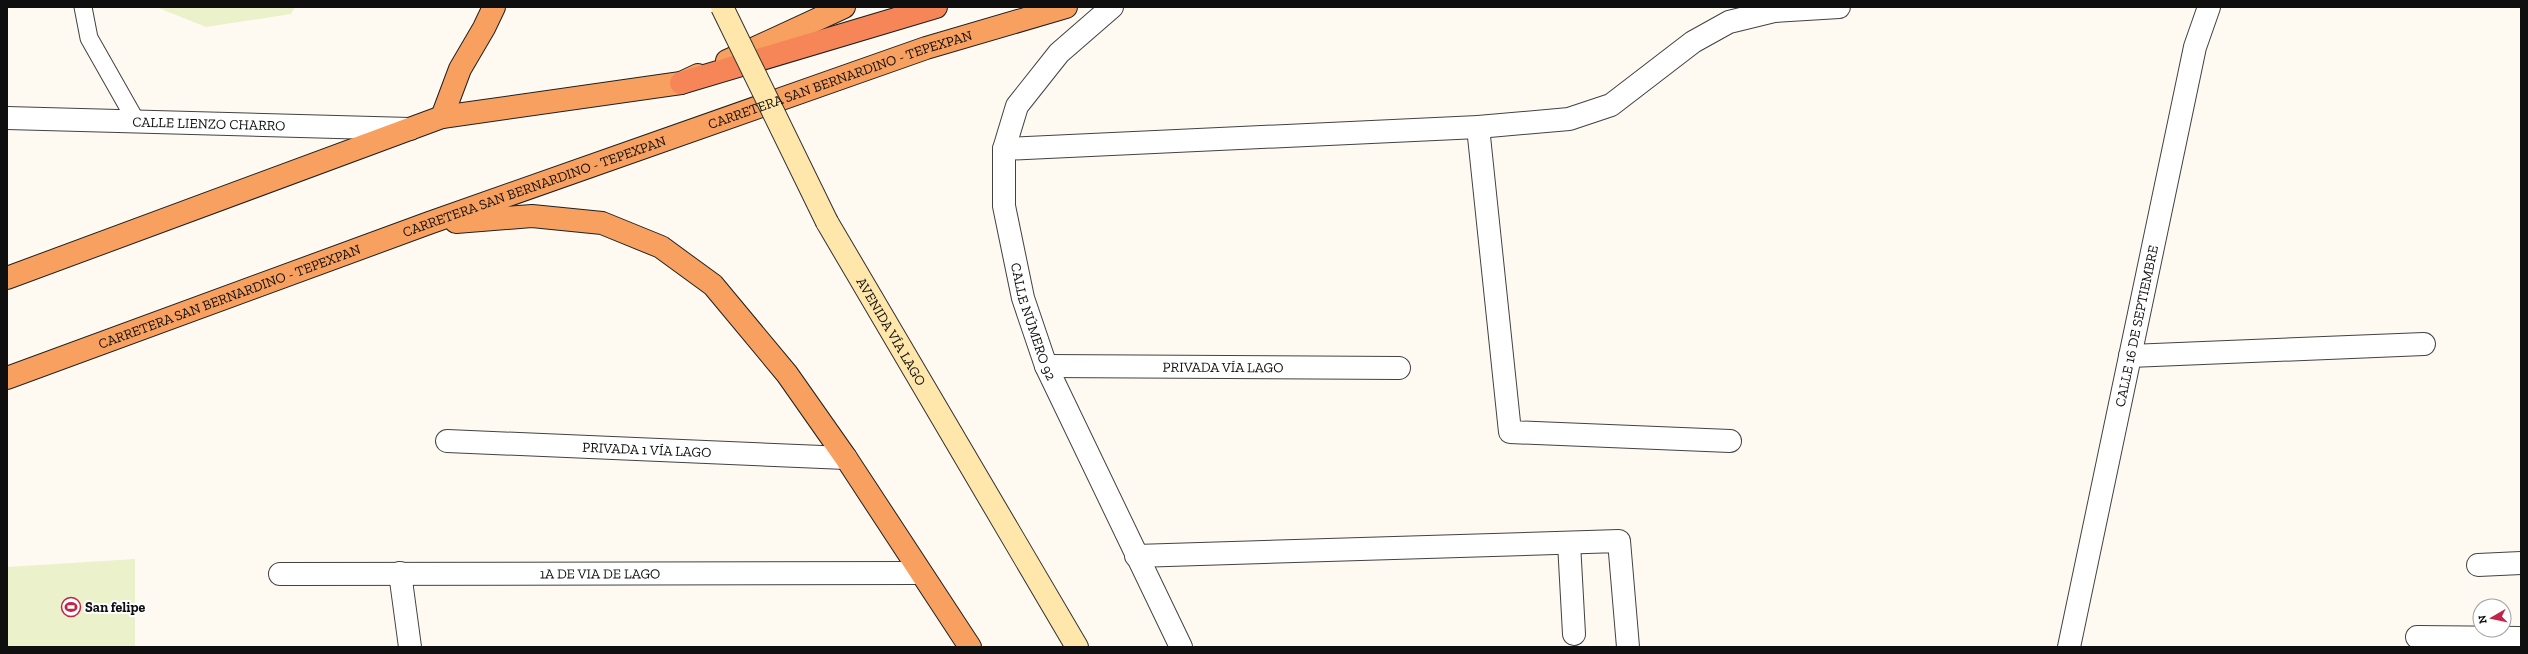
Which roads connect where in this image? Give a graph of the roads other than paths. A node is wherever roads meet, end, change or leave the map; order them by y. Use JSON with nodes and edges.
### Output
{"nodes":[{"id":1,"x":83,"y":7,"type":"edge"},
{"id":2,"x":494,"y":7,"type":"edge"},
{"id":3,"x":722,"y":7,"type":"edge"},
{"id":4,"x":844,"y":7,"type":"edge"},
{"id":5,"x":936,"y":7,"type":"edge"},
{"id":6,"x":1066,"y":7,"type":"edge"},
{"id":7,"x":1112,"y":7,"type":"edge"},
{"id":8,"x":1839,"y":7,"type":"edge"},
{"id":9,"x":2209,"y":7,"type":"edge"},
{"id":10,"x":681,"y":83,"type":"junction"},
{"id":11,"x":442,"y":117,"type":"junction"},
{"id":12,"x":7,"y":118,"type":"edge"},
{"id":13,"x":136,"y":121,"type":"junction"},
{"id":14,"x":1478,"y":127,"type":"junction"},
{"id":15,"x":411,"y":129,"type":"junction"},
{"id":16,"x":1004,"y":149,"type":"junction"},
{"id":17,"x":429,"y":223,"type":"junction"},
{"id":18,"x":7,"y":278,"type":"edge"},
{"id":19,"x":2424,"y":344,"type":"dead end"},
{"id":20,"x":2130,"y":356,"type":"junction"},
{"id":21,"x":1046,"y":366,"type":"junction"},
{"id":22,"x":1399,"y":368,"type":"dead end"},
{"id":23,"x":7,"y":378,"type":"edge"},
{"id":24,"x":447,"y":441,"type":"dead end"},
{"id":25,"x":1730,"y":441,"type":"dead end"},
{"id":26,"x":846,"y":458,"type":"junction"},
{"id":27,"x":1569,"y":543,"type":"junction"},
{"id":28,"x":1136,"y":556,"type":"junction"},
{"id":29,"x":2521,"y":563,"type":"edge"},
{"id":30,"x":2478,"y":565,"type":"dead end"},
{"id":31,"x":920,"y":573,"type":"junction"},
{"id":32,"x":280,"y":574,"type":"dead end"},
{"id":33,"x":400,"y":574,"type":"junction"},
{"id":34,"x":1574,"y":634,"type":"dead end"},
{"id":35,"x":2417,"y":637,"type":"dead end"},
{"id":36,"x":2521,"y":638,"type":"edge"},
{"id":37,"x":410,"y":647,"type":"edge"},
{"id":38,"x":970,"y":647,"type":"edge"},
{"id":39,"x":1077,"y":647,"type":"edge"},
{"id":40,"x":1181,"y":647,"type":"edge"},
{"id":41,"x":1628,"y":647,"type":"edge"},
{"id":42,"x":2069,"y":647,"type":"edge"}],
"edges":[{"from":1,"to":13,"type":"lane"},
{"from":2,"to":11,"type":"highway"},
{"from":3,"to":39,"type":"main road","name":"AVENIDA VÍA LAGO","bridge":true},
{"from":4,"to":10,"type":"highway"},
{"from":5,"to":10,"type":"highway"},
{"from":6,"to":17,"type":"highway","name":"CARRETERA SAN BERNARDINO - TEPEXPAN"},
{"from":7,"to":16,"type":"street","name":"CALLE NÚMERO 92"},
{"from":8,"to":14,"type":"street"},
{"from":9,"to":20,"type":"street","name":"CALLE 16 DE SEPTIEMBRE"},
{"from":10,"to":11,"type":"highway"},
{"from":11,"to":15,"type":"highway"},
{"from":12,"to":13,"type":"street","name":"CALLE LIENZO CHARRO"},
{"from":13,"to":15,"type":"street","name":"CALLE LIENZO CHARRO"},
{"from":14,"to":16,"type":"street"},
{"from":14,"to":25,"type":"street"},
{"from":15,"to":18,"type":"highway"},
{"from":16,"to":21,"type":"street","name":"CALLE NÚMERO 92"},
{"from":17,"to":23,"type":"highway","name":"CARRETERA SAN BERNARDINO - TEPEXPAN"},
{"from":17,"to":26,"type":"highway"},
{"from":19,"to":20,"type":"street"},
{"from":20,"to":42,"type":"street","name":"CALLE 16 DE SEPTIEMBRE"},
{"from":21,"to":22,"type":"street","name":"PRIVADA VÍA LAGO"},
{"from":21,"to":28,"type":"street","name":"CALLE NÚMERO 92"},
{"from":24,"to":26,"type":"street","name":"PRIVADA 1 VÍA LAGO"},
{"from":26,"to":31,"type":"highway"},
{"from":27,"to":28,"type":"street"},
{"from":27,"to":34,"type":"street"},
{"from":27,"to":41,"type":"street"},
{"from":28,"to":40,"type":"street","name":"CALLE NÚMERO 92"},
{"from":29,"to":30,"type":"street"},
{"from":31,"to":33,"type":"street","name":"1A DE VIA DE LAGO"},
{"from":31,"to":38,"type":"highway"},
{"from":32,"to":33,"type":"street","name":"1A DE VIA DE LAGO"},
{"from":33,"to":37,"type":"street"},
{"from":35,"to":36,"type":"street"}]}
